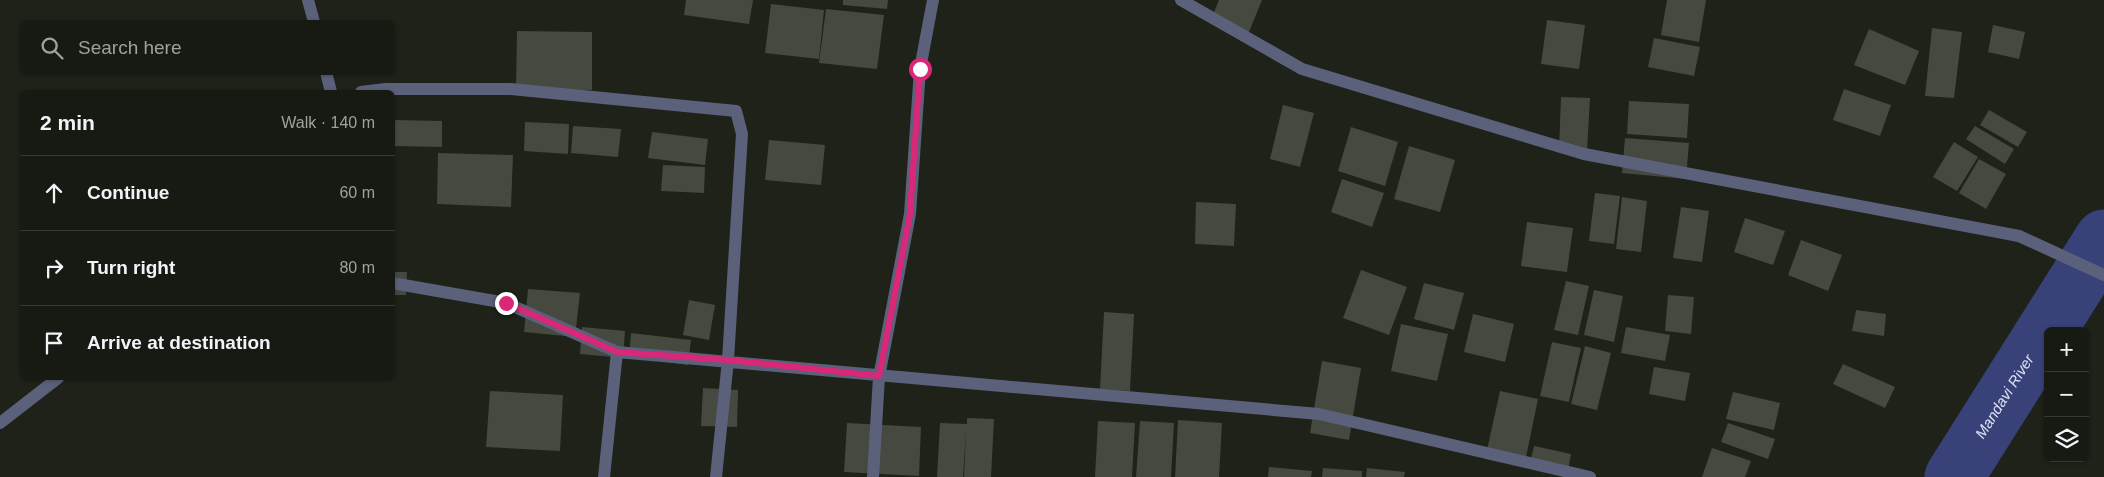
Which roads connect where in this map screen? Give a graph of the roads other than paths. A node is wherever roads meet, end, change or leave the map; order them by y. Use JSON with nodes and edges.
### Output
{"nodes":[{"id":1,"x":308,"y":0,"type":"edge"},
{"id":2,"x":933,"y":0,"type":"edge"},
{"id":3,"x":1182,"y":0,"type":"edge"},
{"id":4,"x":313,"y":20,"type":"edge"},
{"id":5,"x":327,"y":75,"type":"edge"},
{"id":6,"x":330,"y":90,"type":"edge"},
{"id":7,"x":378,"y":90,"type":"edge"},
{"id":8,"x":2104,"y":275,"type":"edge"},
{"id":9,"x":395,"y":284,"type":"edge"},
{"id":10,"x":617,"y":352,"type":"junction"},
{"id":11,"x":728,"y":360,"type":"junction"},
{"id":12,"x":879,"y":376,"type":"junction"},
{"id":13,"x":55,"y":380,"type":"edge"},
{"id":14,"x":0,"y":423,"type":"edge"},
{"id":15,"x":604,"y":477,"type":"edge"},
{"id":16,"x":716,"y":477,"type":"edge"},
{"id":17,"x":873,"y":477,"type":"edge"},
{"id":18,"x":1590,"y":477,"type":"edge"}],
"edges":[{"from":1,"to":4,"type":"street"},
{"from":2,"to":12,"type":"street"},
{"from":3,"to":8,"type":"street"},
{"from":5,"to":6,"type":"street"},
{"from":7,"to":11,"type":"street"},
{"from":9,"to":10,"type":"street"},
{"from":10,"to":11,"type":"street"},
{"from":10,"to":15,"type":"street"},
{"from":11,"to":12,"type":"street"},
{"from":11,"to":16,"type":"street"},
{"from":12,"to":17,"type":"street"},
{"from":12,"to":18,"type":"street"},
{"from":13,"to":14,"type":"street"}]}
